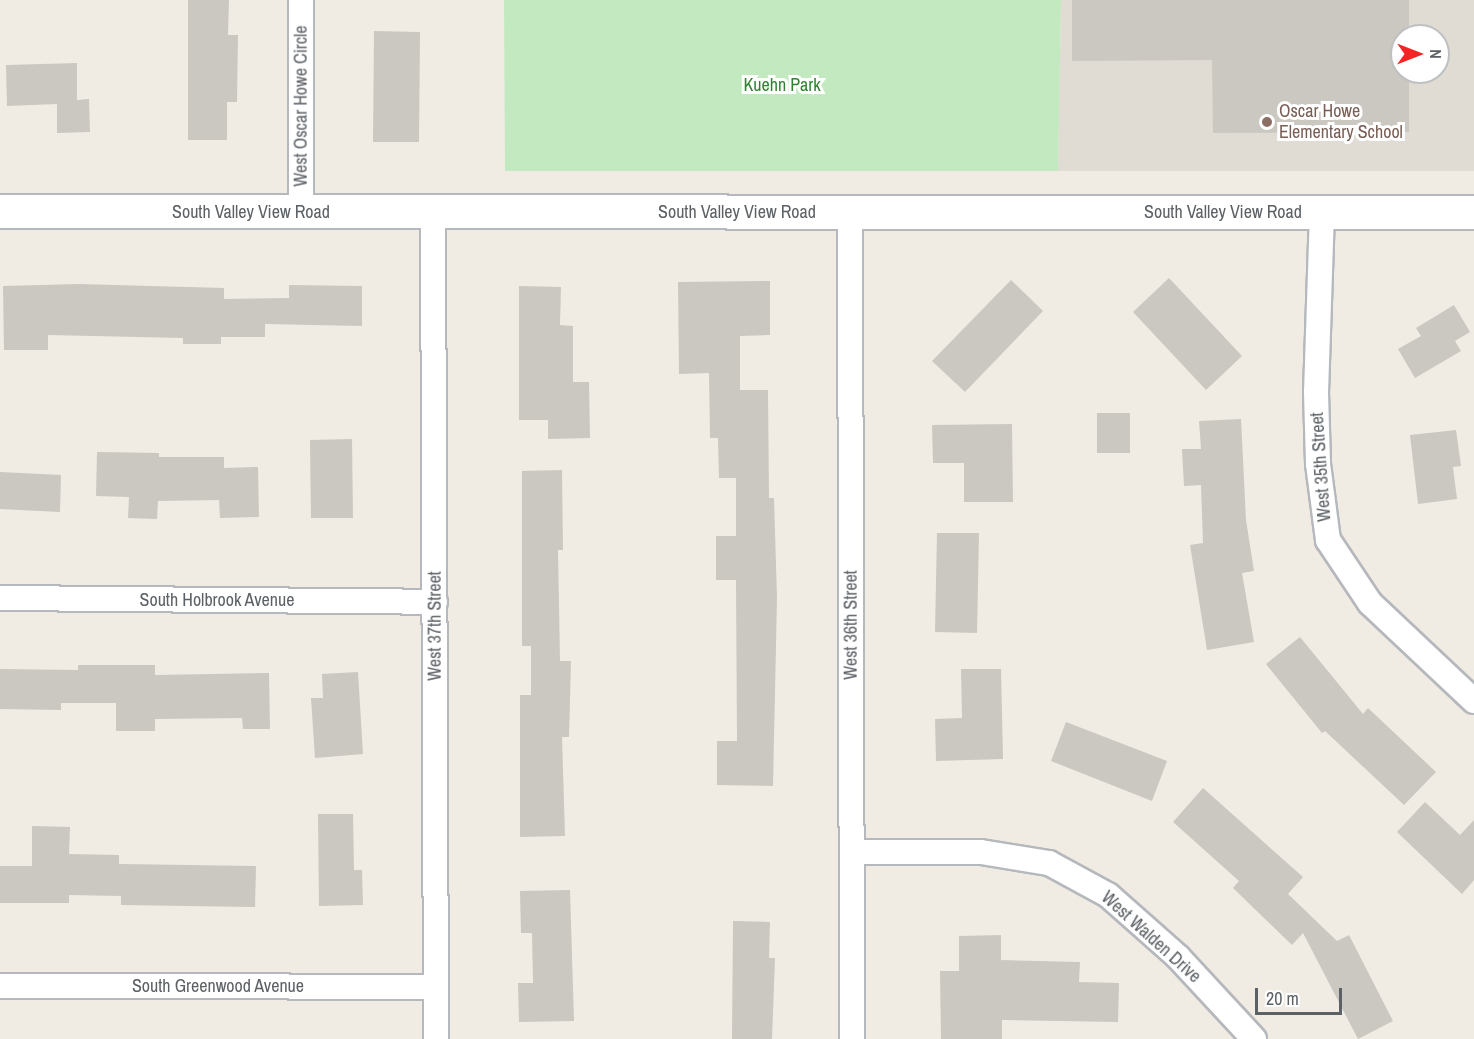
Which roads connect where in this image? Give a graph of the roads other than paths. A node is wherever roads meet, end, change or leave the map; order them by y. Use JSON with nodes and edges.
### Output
{"nodes":[{"id":1,"x":301,"y":0,"type":"edge"},
{"id":2,"x":0,"y":211,"type":"edge"},
{"id":3,"x":850,"y":211,"type":"junction"},
{"id":4,"x":302,"y":212,"type":"junction"},
{"id":5,"x":433,"y":212,"type":"junction"},
{"id":6,"x":1322,"y":212,"type":"junction"},
{"id":7,"x":1474,"y":212,"type":"edge"},
{"id":8,"x":0,"y":598,"type":"edge"},
{"id":9,"x":435,"y":602,"type":"junction"},
{"id":10,"x":1474,"y":701,"type":"edge"},
{"id":11,"x":852,"y":852,"type":"junction"},
{"id":12,"x":0,"y":986,"type":"edge"},
{"id":13,"x":435,"y":987,"type":"junction"},
{"id":14,"x":436,"y":1039,"type":"edge"},
{"id":15,"x":852,"y":1039,"type":"edge"},
{"id":16,"x":1254,"y":1039,"type":"edge"}],
"edges":[{"from":1,"to":4,"type":"street","name":"West Oscar Howe Circle"},
{"from":2,"to":4,"type":"street","name":"South Valley View Road"},
{"from":3,"to":5,"type":"street","name":"South Valley View Road"},
{"from":3,"to":6,"type":"street","name":"South Valley View Road"},
{"from":3,"to":11,"type":"street","name":"West 36th Street"},
{"from":4,"to":5,"type":"street","name":"South Valley View Road"},
{"from":5,"to":9,"type":"street","name":"West 37th Street"},
{"from":6,"to":7,"type":"street","name":"South Valley View Road"},
{"from":6,"to":10,"type":"street","name":"West 35th Street"},
{"from":8,"to":9,"type":"street","name":"South Holbrook Avenue"},
{"from":9,"to":13,"type":"street","name":"West 37th Street"},
{"from":11,"to":15,"type":"street","name":"West 36th Street"},
{"from":11,"to":16,"type":"street","name":"West Walden Drive"},
{"from":12,"to":13,"type":"street","name":"South Greenwood Avenue"},
{"from":13,"to":14,"type":"street","name":"West 37th Street"}]}
